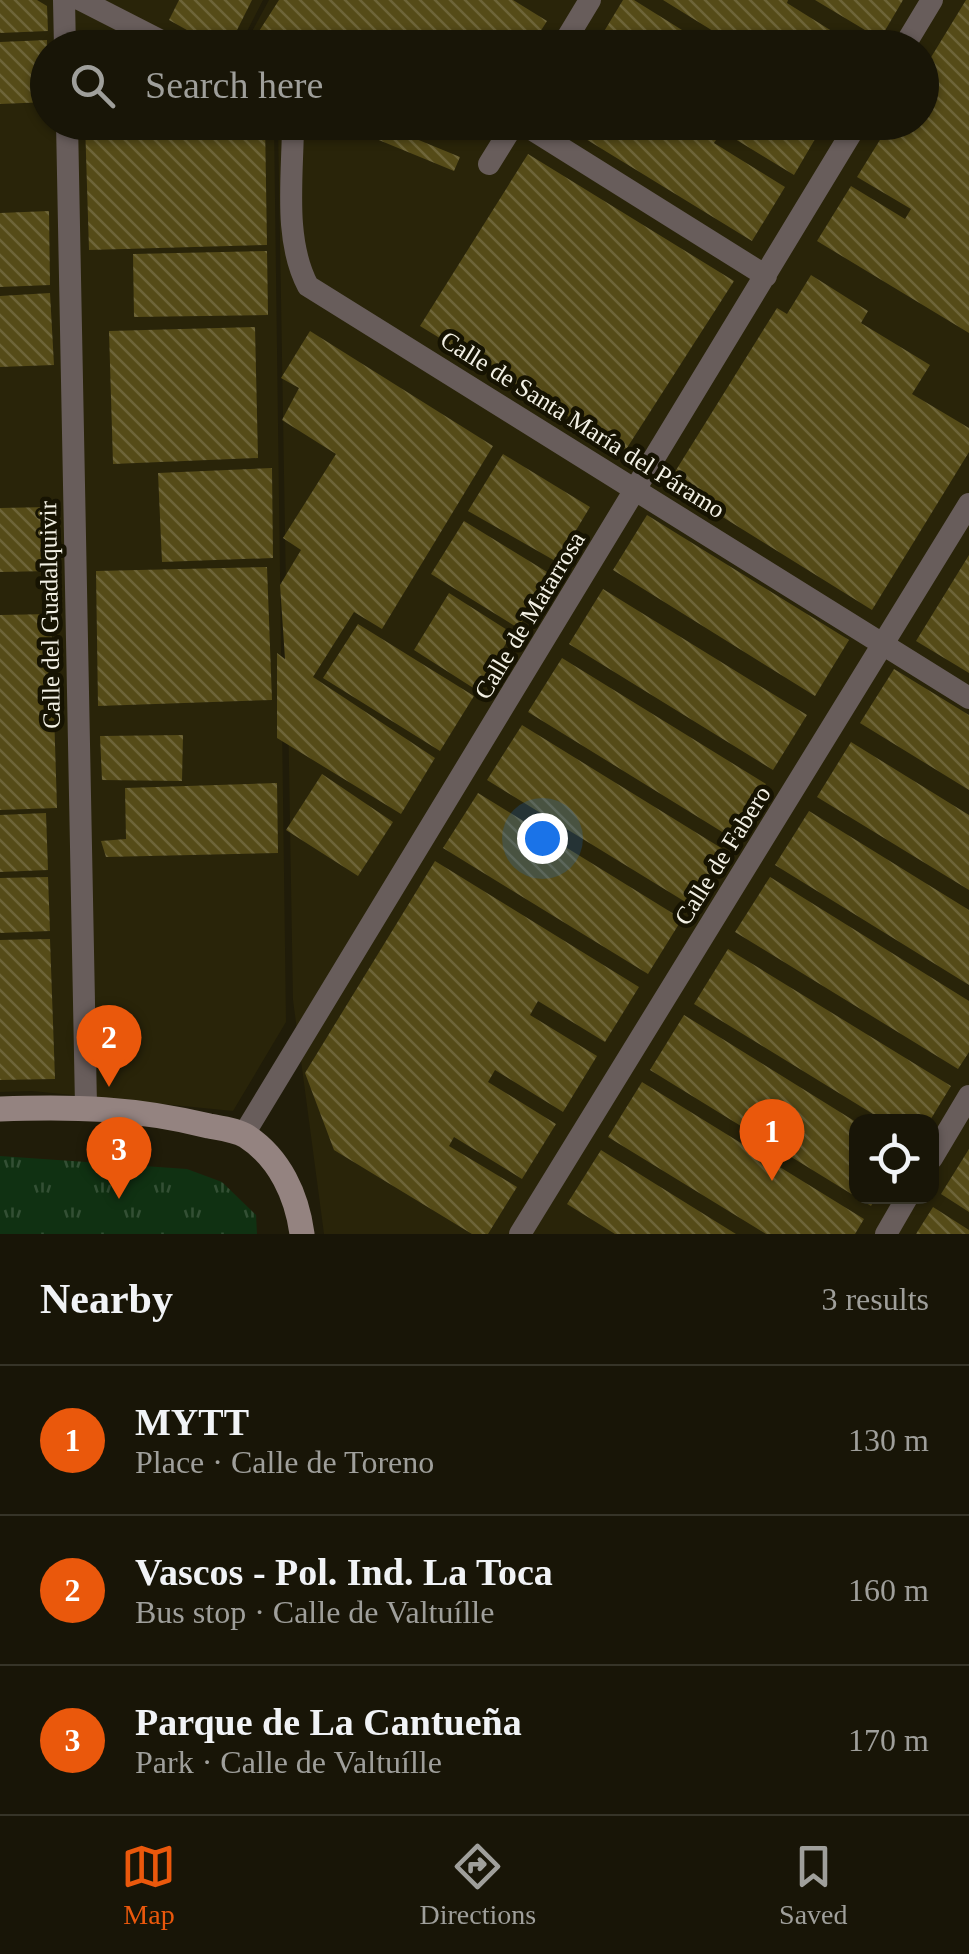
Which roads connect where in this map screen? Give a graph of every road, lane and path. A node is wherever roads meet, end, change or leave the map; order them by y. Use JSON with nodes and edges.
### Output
{"nodes":[{"id":1,"x":64,"y":0,"type":"edge"},
{"id":2,"x":81,"y":0,"type":"edge"},
{"id":3,"x":590,"y":0,"type":"edge"},
{"id":4,"x":932,"y":0,"type":"edge"},
{"id":5,"x":65,"y":30,"type":"edge"},
{"id":6,"x":140,"y":30,"type":"edge"},
{"id":7,"x":572,"y":30,"type":"edge"},
{"id":8,"x":914,"y":30,"type":"edge"},
{"id":9,"x":67,"y":140,"type":"edge"},
{"id":10,"x":292,"y":140,"type":"edge"},
{"id":11,"x":505,"y":140,"type":"edge"},
{"id":12,"x":546,"y":140,"type":"edge"},
{"id":13,"x":847,"y":140,"type":"edge"},
{"id":14,"x":489,"y":164,"type":"dead end"},
{"id":15,"x":766,"y":276,"type":"junction"},
{"id":16,"x":638,"y":489,"type":"junction"},
{"id":17,"x":969,"y":504,"type":"edge"},
{"id":18,"x":883,"y":646,"type":"junction"},
{"id":19,"x":969,"y":698,"type":"edge"},
{"id":20,"x":969,"y":1096,"type":"edge"},
{"id":21,"x":86,"y":1106,"type":"junction"},
{"id":22,"x":0,"y":1108,"type":"edge"},
{"id":23,"x":244,"y":1134,"type":"junction"},
{"id":24,"x":939,"y":1146,"type":"edge"},
{"id":25,"x":903,"y":1204,"type":"edge"},
{"id":26,"x":302,"y":1234,"type":"edge"},
{"id":27,"x":520,"y":1234,"type":"edge"},
{"id":28,"x":886,"y":1234,"type":"edge"}],
"edges":[{"from":1,"to":5,"type":"street"},
{"from":2,"to":6,"type":"street"},
{"from":3,"to":7,"type":"street"},
{"from":4,"to":8,"type":"street"},
{"from":9,"to":21,"type":"street","name":"Calle del Guadalquivir"},
{"from":10,"to":16,"type":"street","name":"Calle de Santa María del Páramo"},
{"from":11,"to":14,"type":"street"},
{"from":12,"to":15,"type":"street"},
{"from":13,"to":15,"type":"street","name":"Calle de Matarrosa"},
{"from":15,"to":16,"type":"street","name":"Calle de Matarrosa"},
{"from":16,"to":18,"type":"street","name":"Calle de Santa María del Páramo"},
{"from":16,"to":23,"type":"street","name":"Calle de Matarrosa"},
{"from":17,"to":18,"type":"street","name":"Calle de Fabero"},
{"from":18,"to":19,"type":"street","name":"Calle de Santa María del Páramo"},
{"from":18,"to":27,"type":"street","name":"Calle de Fabero"},
{"from":20,"to":24,"type":"street"},
{"from":21,"to":22,"type":"street"},
{"from":21,"to":23,"type":"street"},
{"from":23,"to":26,"type":"street"},
{"from":25,"to":28,"type":"street"}]}
